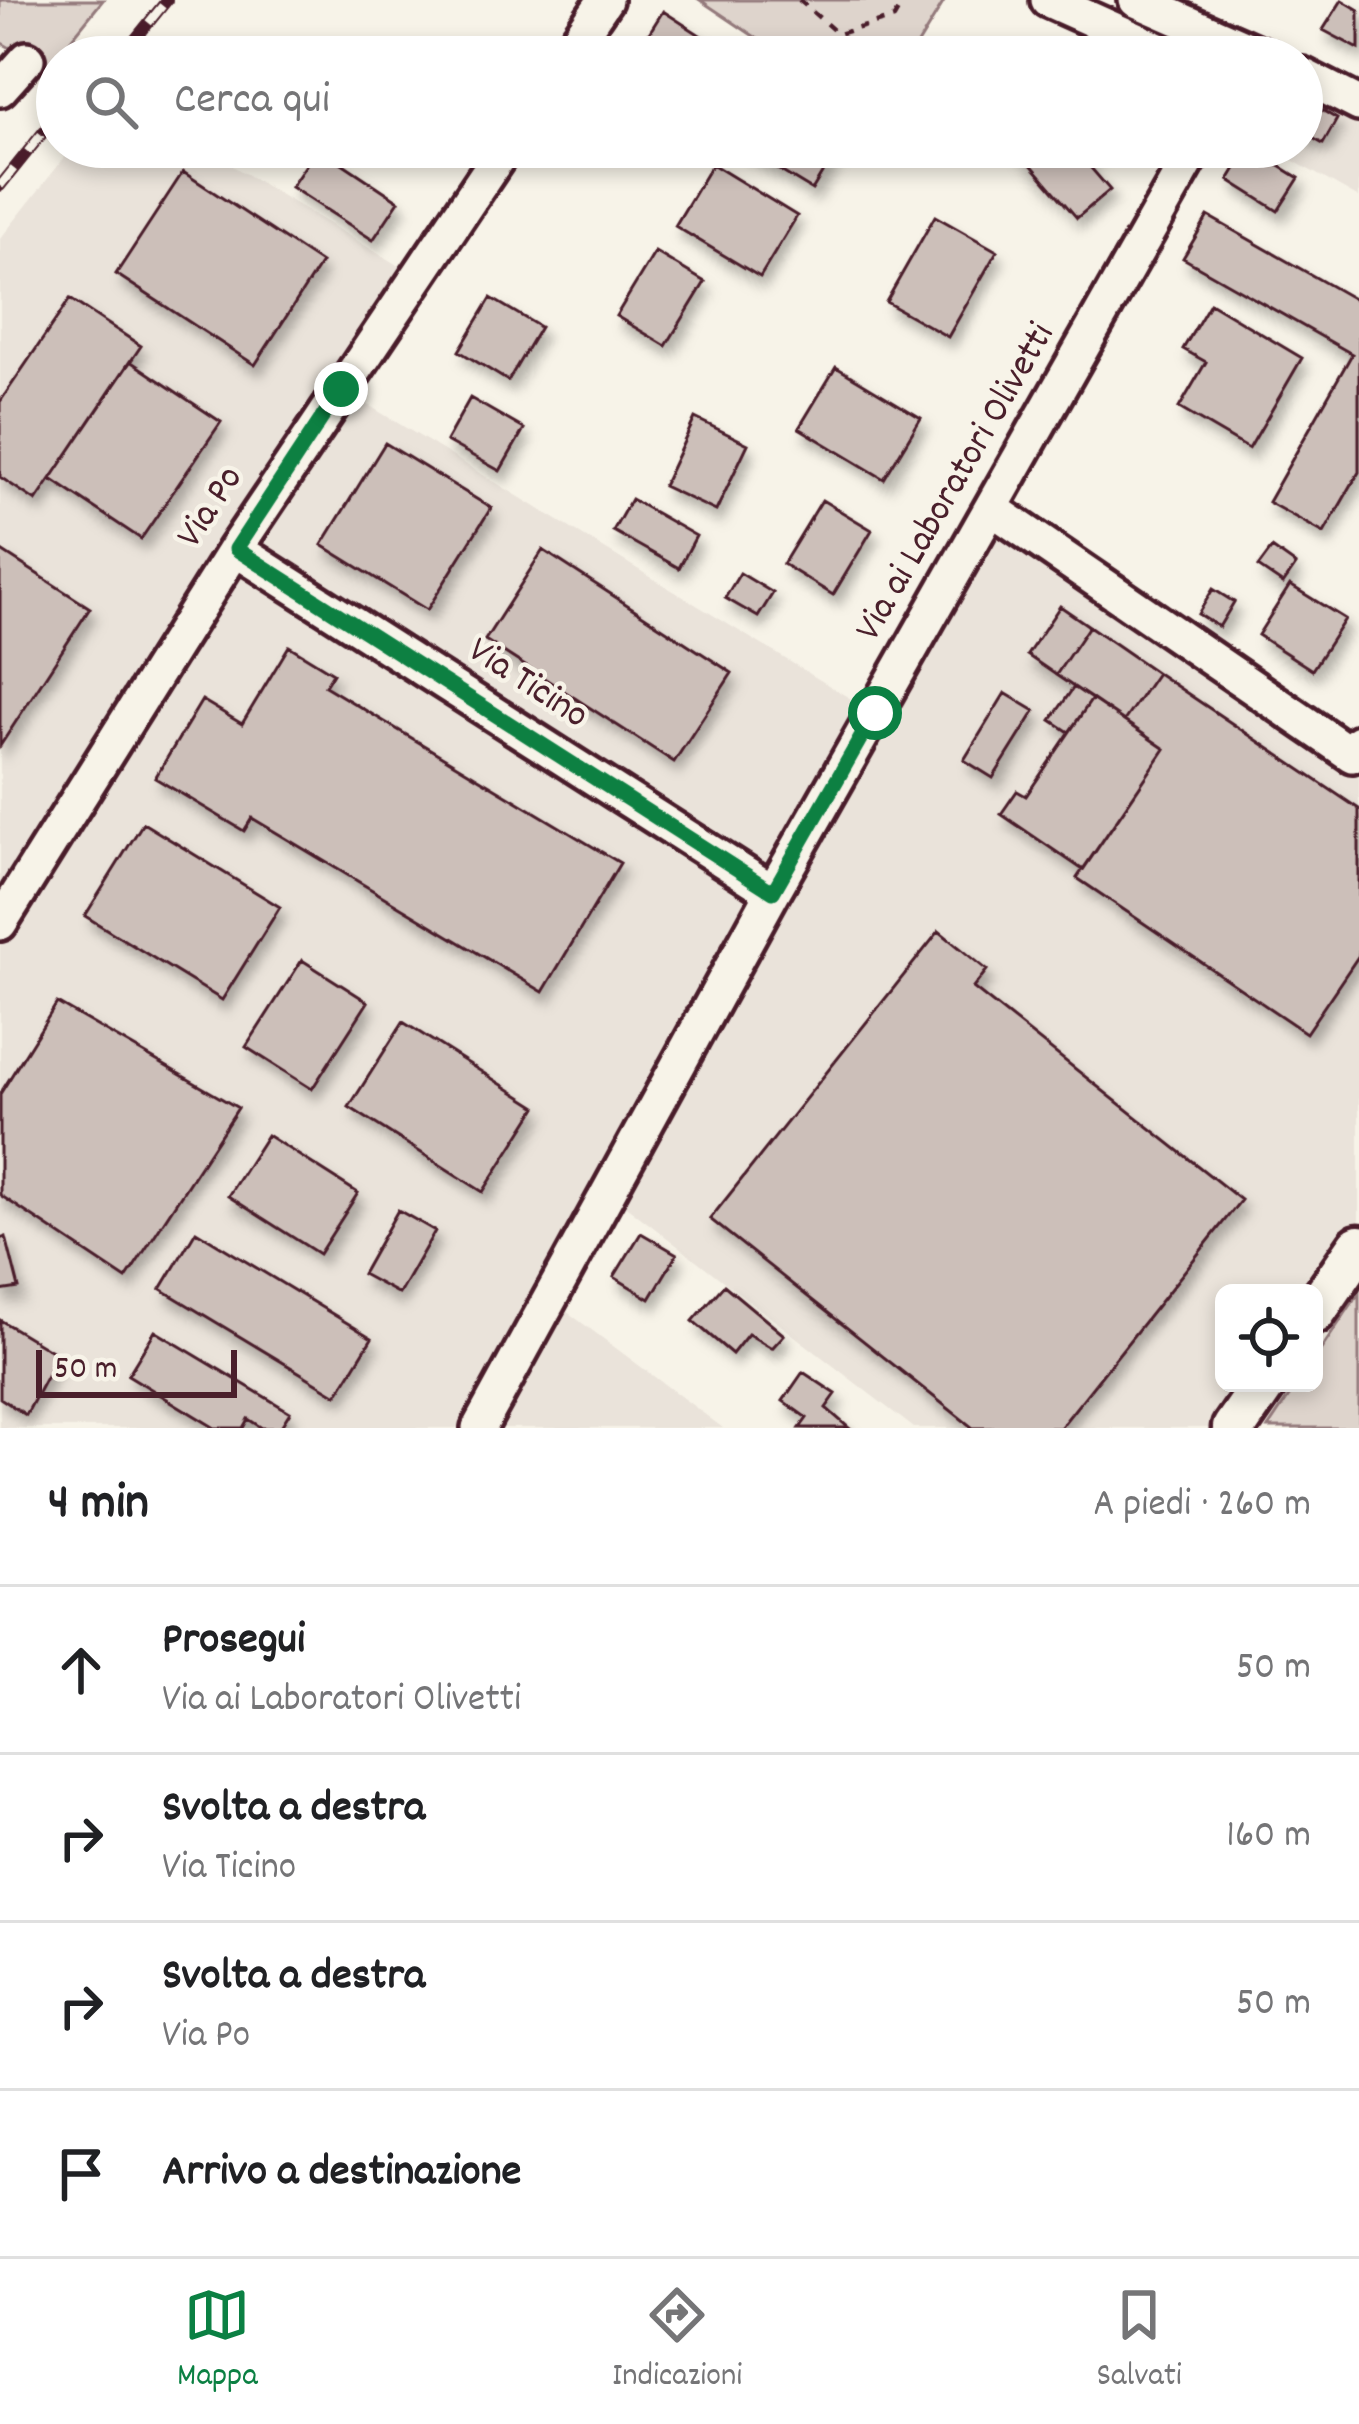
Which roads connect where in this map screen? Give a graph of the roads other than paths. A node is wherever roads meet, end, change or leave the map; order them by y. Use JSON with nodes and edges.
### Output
{"nodes":[{"id":1,"x":605,"y":0,"type":"edge"},
{"id":2,"x":1136,"y":0,"type":"edge"},
{"id":3,"x":1054,"y":1,"type":"edge"},
{"id":4,"x":580,"y":36,"type":"edge"},
{"id":5,"x":1129,"y":36,"type":"edge"},
{"id":6,"x":1214,"y":36,"type":"edge"},
{"id":7,"x":27,"y":58,"type":"dead end"},
{"id":8,"x":1323,"y":86,"type":"edge"},
{"id":9,"x":0,"y":89,"type":"edge"},
{"id":10,"x":1359,"y":104,"type":"edge"},
{"id":11,"x":491,"y":168,"type":"edge"},
{"id":12,"x":1184,"y":168,"type":"edge"},
{"id":13,"x":991,"y":508,"type":"junction"},
{"id":14,"x":236,"y":549,"type":"junction"},
{"id":15,"x":1359,"y":742,"type":"edge"},
{"id":16,"x":773,"y":892,"type":"junction"},
{"id":17,"x":0,"y":922,"type":"edge"},
{"id":18,"x":1359,"y":1246,"type":"edge"},
{"id":19,"x":1323,"y":1299,"type":"edge"},
{"id":20,"x":1259,"y":1392,"type":"edge"},
{"id":21,"x":478,"y":1428,"type":"edge"},
{"id":22,"x":1234,"y":1428,"type":"edge"}],
"edges":[{"from":1,"to":4,"type":"street"},
{"from":2,"to":6,"type":"street"},
{"from":3,"to":5,"type":"street"},
{"from":7,"to":9,"type":"street"},
{"from":8,"to":10,"type":"street"},
{"from":11,"to":14,"type":"street","name":"Via Po"},
{"from":12,"to":13,"type":"street","name":"Via ai Laboratori Olivetti"},
{"from":13,"to":15,"type":"street"},
{"from":13,"to":16,"type":"street","name":"Via ai Laboratori Olivetti"},
{"from":14,"to":16,"type":"street","name":"Via Ticino"},
{"from":14,"to":17,"type":"street","name":"Via Po"},
{"from":16,"to":21,"type":"street","name":"Via ai Laboratori Olivetti"},
{"from":18,"to":19,"type":"street"},
{"from":20,"to":22,"type":"street"}]}
